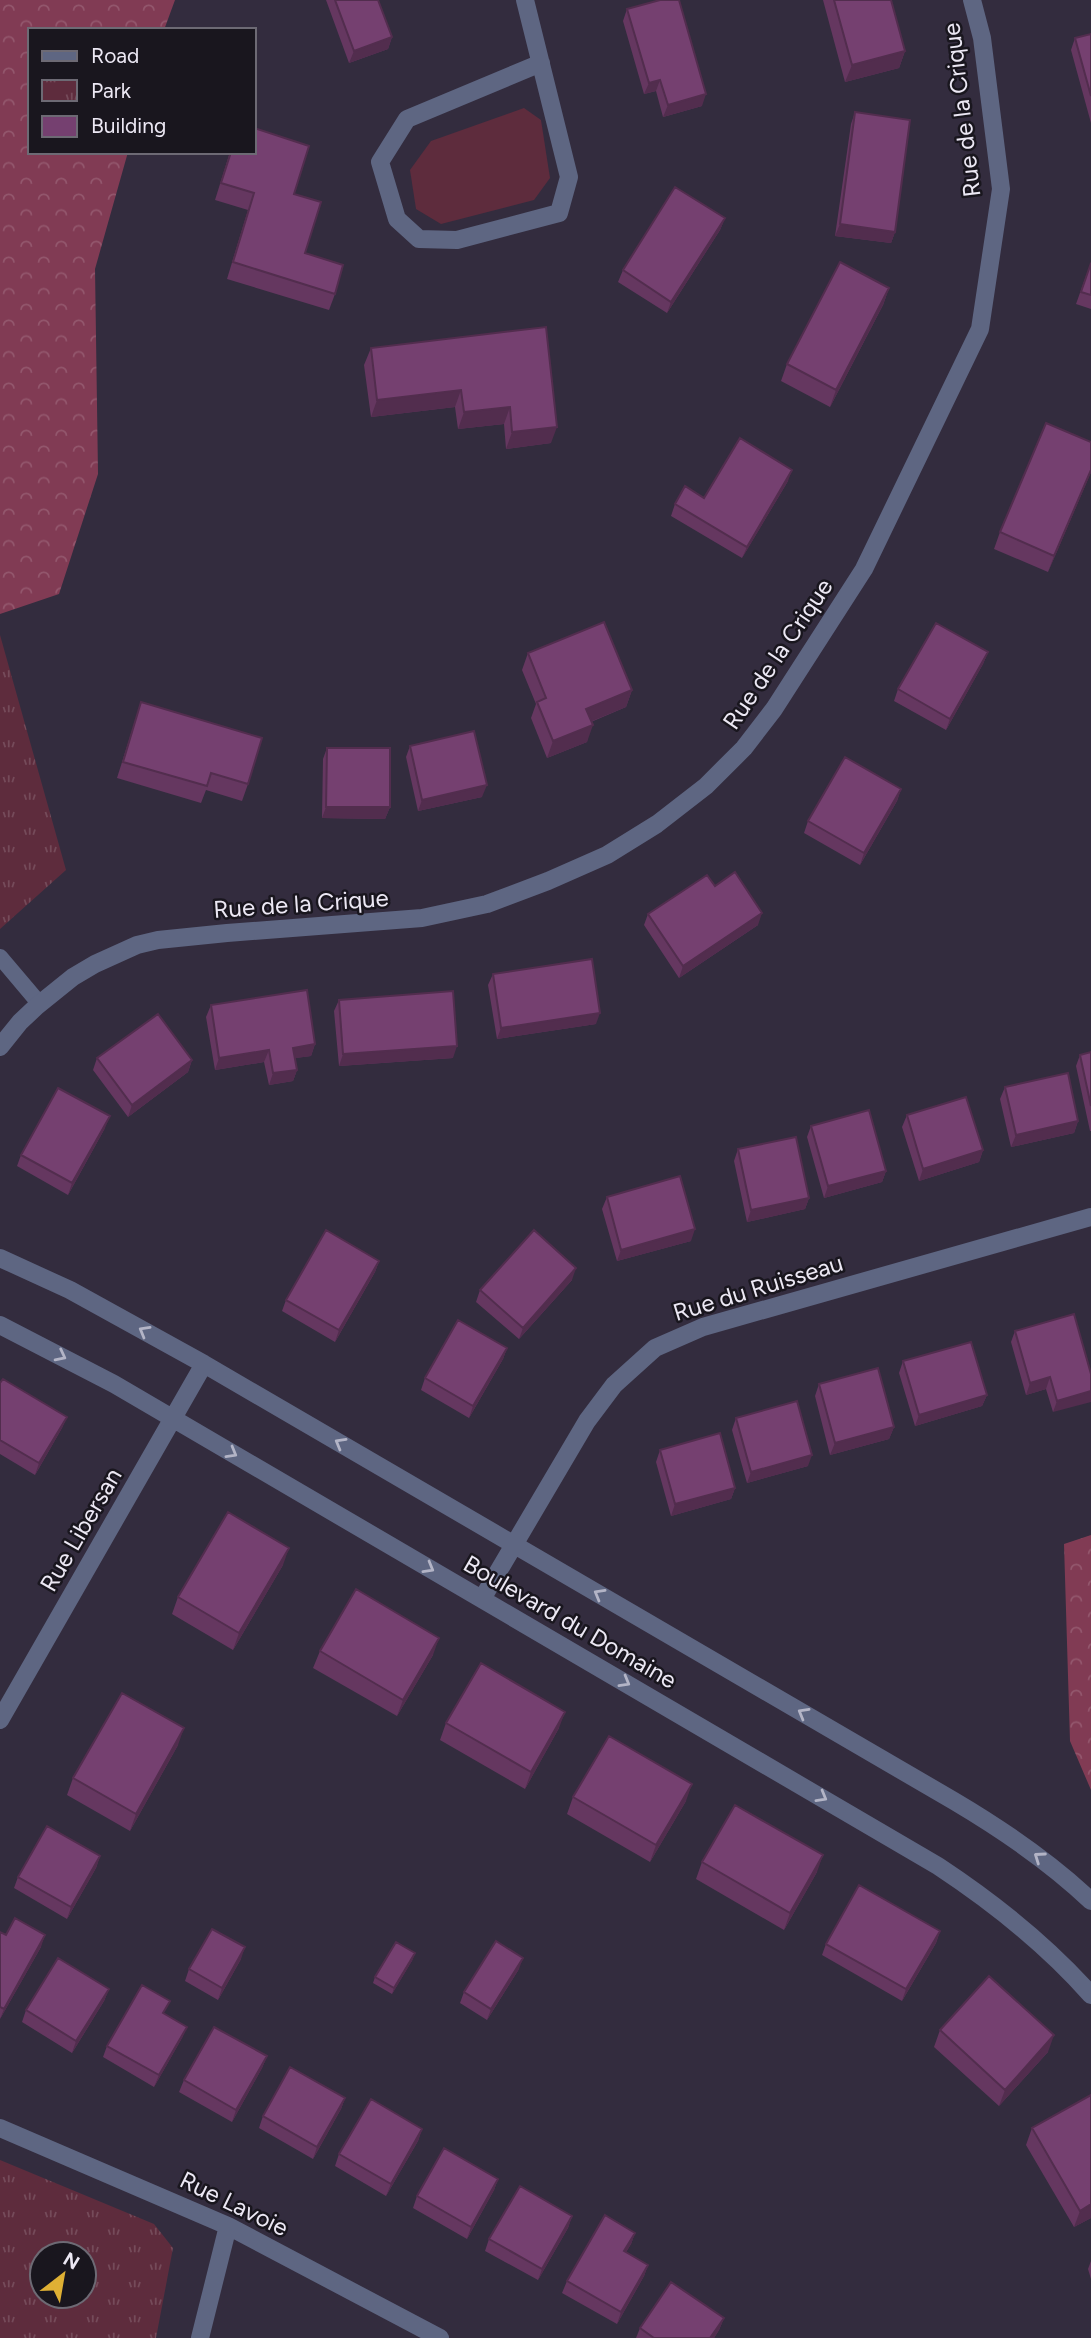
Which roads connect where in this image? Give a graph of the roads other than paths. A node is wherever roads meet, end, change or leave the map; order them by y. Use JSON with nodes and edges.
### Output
{"nodes":[{"id":1,"x":525,"y":0,"type":"edge"},
{"id":2,"x":972,"y":0,"type":"edge"},
{"id":3,"x":541,"y":63,"type":"junction"},
{"id":4,"x":0,"y":957,"type":"edge"},
{"id":5,"x":39,"y":1003,"type":"junction"},
{"id":6,"x":0,"y":1047,"type":"edge"},
{"id":7,"x":1091,"y":1217,"type":"edge"},
{"id":8,"x":0,"y":1258,"type":"edge"},
{"id":9,"x":0,"y":1325,"type":"edge"},
{"id":10,"x":204,"y":1364,"type":"junction"},
{"id":11,"x":173,"y":1419,"type":"junction"},
{"id":12,"x":514,"y":1545,"type":"junction"},
{"id":13,"x":482,"y":1599,"type":"junction"},
{"id":14,"x":0,"y":1720,"type":"edge"},
{"id":15,"x":1091,"y":1901,"type":"edge"},
{"id":16,"x":1091,"y":1995,"type":"edge"},
{"id":17,"x":0,"y":2128,"type":"edge"},
{"id":18,"x":228,"y":2226,"type":"junction"},
{"id":19,"x":200,"y":2338,"type":"edge"},
{"id":20,"x":440,"y":2338,"type":"edge"}],
"edges":[{"from":1,"to":3,"type":"street"},
{"from":2,"to":5,"type":"street","name":"Rue de la Crique"},
{"from":3,"to":3,"type":"street"},
{"from":4,"to":5,"type":"lane"},
{"from":5,"to":6,"type":"street","name":"Rue de la Crique"},
{"from":7,"to":12,"type":"street","name":"Rue du Ruisseau"},
{"from":10,"to":8,"type":"street","name":"Boulevard du Domaine","one_way":true},
{"from":9,"to":11,"type":"street","name":"Boulevard du Domaine","one_way":true},
{"from":10,"to":11,"type":"street","name":"Rue Libersan"},
{"from":12,"to":10,"type":"street","name":"Boulevard du Domaine","one_way":true},
{"from":11,"to":13,"type":"street","name":"Boulevard du Domaine","one_way":true},
{"from":11,"to":14,"type":"street","name":"Rue Libersan"},
{"from":12,"to":13,"type":"street","name":"Rue du Ruisseau"},
{"from":15,"to":12,"type":"street","name":"Boulevard du Domaine","one_way":true},
{"from":13,"to":16,"type":"street","name":"Boulevard du Domaine","one_way":true},
{"from":17,"to":18,"type":"street","name":"Rue Lavoie"},
{"from":18,"to":19,"type":"street"},
{"from":18,"to":20,"type":"street","name":"Rue Lavoie"}]}
